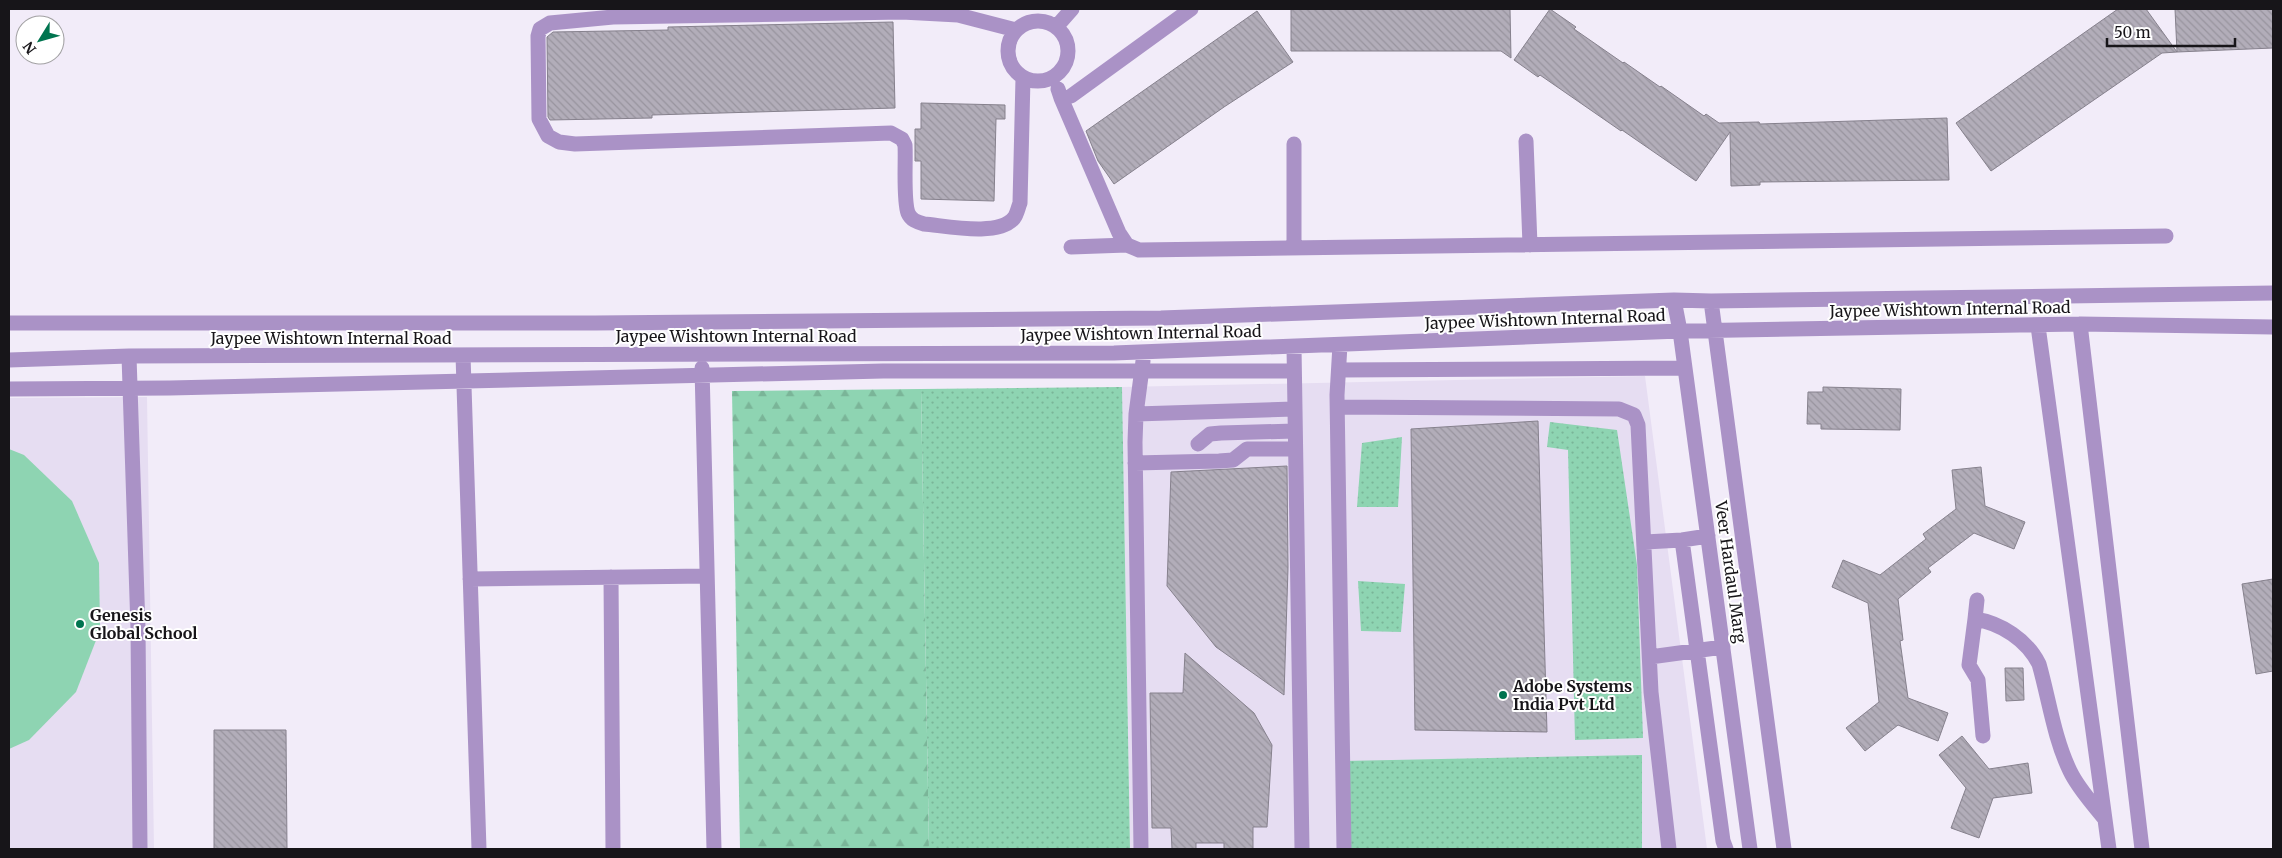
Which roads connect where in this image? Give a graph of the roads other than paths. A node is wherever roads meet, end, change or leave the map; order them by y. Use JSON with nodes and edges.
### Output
{"nodes":[{"id":1,"x":1036,"y":9,"type":"edge"},
{"id":2,"x":1072,"y":9,"type":"edge"},
{"id":3,"x":1191,"y":9,"type":"edge"},
{"id":4,"x":1056,"y":26,"type":"junction"},
{"id":5,"x":1021,"y":27,"type":"junction"},
{"id":6,"x":1023,"y":78,"type":"junction"},
{"id":7,"x":1055,"y":78,"type":"junction"},
{"id":8,"x":1061,"y":98,"type":"junction"},
{"id":9,"x":1526,"y":141,"type":"dead end"},
{"id":10,"x":1294,"y":144,"type":"dead end"},
{"id":11,"x":2166,"y":236,"type":"dead end"},
{"id":12,"x":1530,"y":244,"type":"junction"},
{"id":13,"x":1127,"y":245,"type":"junction"},
{"id":14,"x":1071,"y":247,"type":"dead end"},
{"id":15,"x":1294,"y":248,"type":"junction"},
{"id":16,"x":2273,"y":293,"type":"edge"},
{"id":17,"x":1674,"y":300,"type":"junction"},
{"id":18,"x":1711,"y":301,"type":"junction"},
{"id":19,"x":9,"y":323,"type":"edge"},
{"id":20,"x":2080,"y":324,"type":"junction"},
{"id":21,"x":2038,"y":326,"type":"junction"},
{"id":22,"x":2273,"y":327,"type":"edge"},
{"id":23,"x":1680,"y":331,"type":"junction"},
{"id":24,"x":1714,"y":332,"type":"junction"},
{"id":25,"x":1340,"y":345,"type":"junction"},
{"id":26,"x":1294,"y":346,"type":"junction"},
{"id":27,"x":1145,"y":351,"type":"junction"},
{"id":28,"x":702,"y":354,"type":"junction"},
{"id":29,"x":462,"y":355,"type":"junction"},
{"id":30,"x":129,"y":356,"type":"junction"},
{"id":31,"x":9,"y":360,"type":"edge"},
{"id":32,"x":1685,"y":368,"type":"junction"},
{"id":33,"x":1339,"y":370,"type":"junction"},
{"id":34,"x":1142,"y":371,"type":"junction"},
{"id":35,"x":1294,"y":371,"type":"junction"},
{"id":36,"x":702,"y":376,"type":"junction"},
{"id":37,"x":463,"y":381,"type":"junction"},
{"id":38,"x":130,"y":389,"type":"junction"},
{"id":39,"x":9,"y":390,"type":"edge"},
{"id":40,"x":1339,"y":407,"type":"junction"},
{"id":41,"x":1294,"y":409,"type":"junction"},
{"id":42,"x":1136,"y":414,"type":"junction"},
{"id":43,"x":1295,"y":431,"type":"junction"},
{"id":44,"x":1198,"y":444,"type":"dead end"},
{"id":45,"x":1295,"y":449,"type":"junction"},
{"id":46,"x":1135,"y":463,"type":"junction"},
{"id":47,"x":1708,"y":536,"type":"junction"},
{"id":48,"x":1682,"y":540,"type":"junction"},
{"id":49,"x":1645,"y":542,"type":"junction"},
{"id":50,"x":707,"y":576,"type":"junction"},
{"id":51,"x":612,"y":577,"type":"junction"},
{"id":52,"x":470,"y":579,"type":"junction"},
{"id":53,"x":1977,"y":600,"type":"dead end"},
{"id":54,"x":1975,"y":619,"type":"junction"},
{"id":55,"x":1723,"y":647,"type":"junction"},
{"id":56,"x":1697,"y":649,"type":"junction"},
{"id":57,"x":1650,"y":657,"type":"junction"},
{"id":58,"x":1983,"y":736,"type":"dead end"},
{"id":59,"x":2105,"y":819,"type":"junction"},
{"id":60,"x":140,"y":849,"type":"edge"},
{"id":61,"x":479,"y":849,"type":"edge"},
{"id":62,"x":613,"y":849,"type":"edge"},
{"id":63,"x":714,"y":849,"type":"edge"},
{"id":64,"x":1141,"y":849,"type":"edge"},
{"id":65,"x":1302,"y":849,"type":"edge"},
{"id":66,"x":1344,"y":849,"type":"edge"},
{"id":67,"x":1669,"y":849,"type":"edge"},
{"id":68,"x":1726,"y":849,"type":"edge"},
{"id":69,"x":1750,"y":849,"type":"edge"},
{"id":70,"x":1784,"y":849,"type":"edge"},
{"id":71,"x":2109,"y":849,"type":"edge"},
{"id":72,"x":2142,"y":849,"type":"edge"}],
"edges":[{"from":1,"to":5,"type":"street"},
{"from":2,"to":4,"type":"street"},
{"from":3,"to":8,"type":"street"},
{"from":4,"to":5,"type":"street"},
{"from":4,"to":7,"type":"street"},
{"from":5,"to":6,"type":"street"},
{"from":5,"to":6,"type":"street"},
{"from":6,"to":7,"type":"street"},
{"from":7,"to":8,"type":"street"},
{"from":8,"to":13,"type":"street"},
{"from":9,"to":12,"type":"street"},
{"from":10,"to":15,"type":"street"},
{"from":11,"to":12,"type":"street"},
{"from":12,"to":15,"type":"street"},
{"from":13,"to":14,"type":"street"},
{"from":13,"to":15,"type":"street"},
{"from":16,"to":18,"type":"street","name":"Jaypee Wishtown Internal Road"},
{"from":17,"to":18,"type":"street","name":"Jaypee Wishtown Internal Road"},
{"from":17,"to":19,"type":"street","name":"Jaypee Wishtown Internal Road"},
{"from":17,"to":23,"type":"street","name":"Veer Hardaul Marg"},
{"from":18,"to":24,"type":"street","name":"Veer Hardaul Marg"},
{"from":20,"to":21,"type":"street","name":"Jaypee Wishtown Internal Road"},
{"from":20,"to":22,"type":"street","name":"Jaypee Wishtown Internal Road"},
{"from":20,"to":72,"type":"street"},
{"from":21,"to":24,"type":"street","name":"Jaypee Wishtown Internal Road"},
{"from":21,"to":59,"type":"street"},
{"from":23,"to":24,"type":"street","name":"Jaypee Wishtown Internal Road"},
{"from":23,"to":25,"type":"street","name":"Jaypee Wishtown Internal Road"},
{"from":23,"to":32,"type":"street","name":"Veer Hardaul Marg"},
{"from":24,"to":70,"type":"street","name":"Veer Hardaul Marg"},
{"from":25,"to":26,"type":"street","name":"Jaypee Wishtown Internal Road"},
{"from":25,"to":33,"type":"street"},
{"from":26,"to":27,"type":"street","name":"Jaypee Wishtown Internal Road"},
{"from":26,"to":35,"type":"street"},
{"from":27,"to":28,"type":"street","name":"Jaypee Wishtown Internal Road"},
{"from":27,"to":34,"type":"street"},
{"from":28,"to":29,"type":"street","name":"Jaypee Wishtown Internal Road"},
{"from":28,"to":36,"type":"street"},
{"from":29,"to":30,"type":"street","name":"Jaypee Wishtown Internal Road"},
{"from":29,"to":37,"type":"street"},
{"from":30,"to":31,"type":"street","name":"Jaypee Wishtown Internal Road"},
{"from":30,"to":38,"type":"street"},
{"from":32,"to":33,"type":"street"},
{"from":32,"to":47,"type":"street","name":"Veer Hardaul Marg"},
{"from":33,"to":40,"type":"street"},
{"from":34,"to":35,"type":"street"},
{"from":34,"to":36,"type":"street"},
{"from":34,"to":42,"type":"street"},
{"from":35,"to":41,"type":"street"},
{"from":36,"to":37,"type":"street"},
{"from":36,"to":50,"type":"street"},
{"from":37,"to":38,"type":"street"},
{"from":37,"to":52,"type":"street"},
{"from":38,"to":39,"type":"street"},
{"from":38,"to":60,"type":"street"},
{"from":40,"to":49,"type":"street"},
{"from":40,"to":66,"type":"street"},
{"from":41,"to":42,"type":"street"},
{"from":41,"to":43,"type":"street"},
{"from":42,"to":46,"type":"street"},
{"from":43,"to":44,"type":"street"},
{"from":43,"to":45,"type":"street"},
{"from":45,"to":46,"type":"street"},
{"from":45,"to":65,"type":"street"},
{"from":46,"to":64,"type":"street"},
{"from":47,"to":48,"type":"street"},
{"from":47,"to":55,"type":"street","name":"Veer Hardaul Marg"},
{"from":48,"to":49,"type":"street"},
{"from":48,"to":56,"type":"street"},
{"from":49,"to":57,"type":"street"},
{"from":50,"to":51,"type":"street"},
{"from":50,"to":63,"type":"street"},
{"from":51,"to":52,"type":"street"},
{"from":51,"to":62,"type":"street"},
{"from":52,"to":61,"type":"street"},
{"from":53,"to":54,"type":"street"},
{"from":54,"to":58,"type":"street"},
{"from":54,"to":59,"type":"street"},
{"from":55,"to":56,"type":"street"},
{"from":55,"to":69,"type":"street","name":"Veer Hardaul Marg"},
{"from":56,"to":57,"type":"street"},
{"from":56,"to":68,"type":"street"},
{"from":57,"to":67,"type":"street"},
{"from":59,"to":71,"type":"street"}]}
